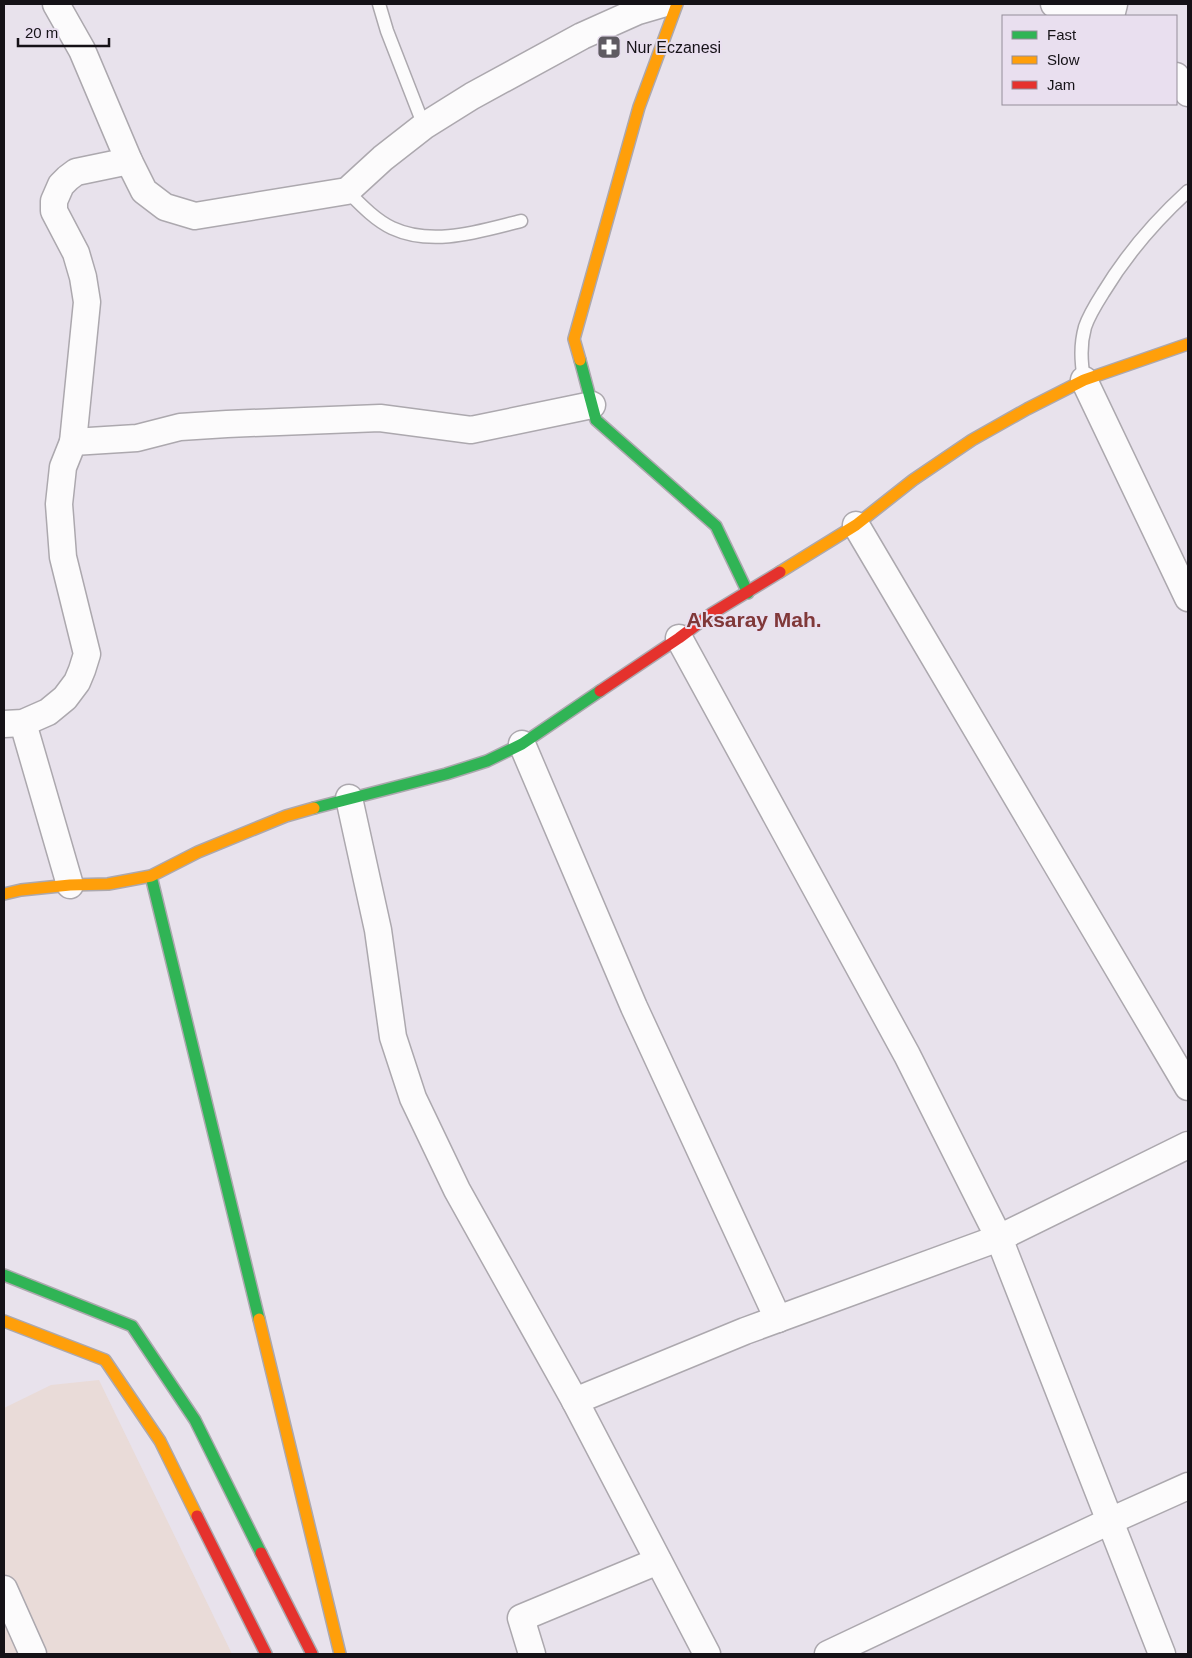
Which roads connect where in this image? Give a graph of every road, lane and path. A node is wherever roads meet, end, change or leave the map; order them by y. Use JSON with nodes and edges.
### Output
{"nodes":[{"id":1,"x":56,"y":4,"type":"edge"},
{"id":2,"x":379,"y":4,"type":"edge"},
{"id":3,"x":662,"y":4,"type":"edge"},
{"id":4,"x":677,"y":4,"type":"edge"},
{"id":5,"x":1054,"y":4,"type":"edge"},
{"id":6,"x":1092,"y":15,"type":"edge"},
{"id":7,"x":1177,"y":78,"type":"edge"},
{"id":8,"x":1188,"y":94,"type":"edge"},
{"id":9,"x":424,"y":126,"type":"junction"},
{"id":10,"x":128,"y":161,"type":"junction"},
{"id":11,"x":347,"y":191,"type":"junction"},
{"id":12,"x":1188,"y":191,"type":"edge"},
{"id":13,"x":521,"y":221,"type":"dead end"},
{"id":14,"x":1188,"y":344,"type":"edge"},
{"id":15,"x":1084,"y":380,"type":"junction"},
{"id":16,"x":592,"y":405,"type":"junction"},
{"id":17,"x":73,"y":442,"type":"junction"},
{"id":18,"x":856,"y":525,"type":"junction"},
{"id":19,"x":748,"y":593,"type":"junction"},
{"id":20,"x":1188,"y":598,"type":"edge"},
{"id":21,"x":679,"y":638,"type":"junction"},
{"id":22,"x":14,"y":723,"type":"edge"},
{"id":23,"x":522,"y":744,"type":"junction"},
{"id":24,"x":349,"y":798,"type":"junction"},
{"id":25,"x":151,"y":876,"type":"junction"},
{"id":26,"x":70,"y":884,"type":"junction"},
{"id":27,"x":4,"y":894,"type":"edge"},
{"id":28,"x":1188,"y":1087,"type":"edge"},
{"id":29,"x":1188,"y":1145,"type":"edge"},
{"id":30,"x":999,"y":1238,"type":"junction"},
{"id":31,"x":4,"y":1275,"type":"edge"},
{"id":32,"x":778,"y":1319,"type":"junction"},
{"id":33,"x":4,"y":1320,"type":"edge"},
{"id":34,"x":575,"y":1401,"type":"junction"},
{"id":35,"x":1188,"y":1486,"type":"edge"},
{"id":36,"x":1110,"y":1521,"type":"junction"},
{"id":37,"x":658,"y":1561,"type":"junction"},
{"id":38,"x":4,"y":1589,"type":"edge"},
{"id":39,"x":33,"y":1654,"type":"edge"},
{"id":40,"x":266,"y":1654,"type":"edge"},
{"id":41,"x":312,"y":1654,"type":"edge"},
{"id":42,"x":340,"y":1654,"type":"edge"},
{"id":43,"x":532,"y":1654,"type":"edge"},
{"id":44,"x":707,"y":1654,"type":"edge"},
{"id":45,"x":828,"y":1654,"type":"edge"},
{"id":46,"x":1162,"y":1654,"type":"edge"}],
"edges":[{"from":1,"to":10,"type":"street"},
{"from":2,"to":9,"type":"lane"},
{"from":3,"to":9,"type":"street"},
{"from":4,"to":16,"type":"street"},
{"from":5,"to":6,"type":"street"},
{"from":7,"to":8,"type":"street"},
{"from":9,"to":11,"type":"street"},
{"from":10,"to":11,"type":"street"},
{"from":10,"to":17,"type":"street"},
{"from":11,"to":13,"type":"lane"},
{"from":12,"to":15,"type":"lane"},
{"from":14,"to":15,"type":"street"},
{"from":15,"to":18,"type":"street"},
{"from":15,"to":20,"type":"street"},
{"from":16,"to":17,"type":"street"},
{"from":16,"to":19,"type":"street"},
{"from":17,"to":22,"type":"street"},
{"from":18,"to":19,"type":"street"},
{"from":18,"to":28,"type":"street"},
{"from":19,"to":21,"type":"street"},
{"from":21,"to":23,"type":"street"},
{"from":21,"to":30,"type":"street"},
{"from":22,"to":26,"type":"street"},
{"from":23,"to":24,"type":"street"},
{"from":23,"to":32,"type":"street"},
{"from":24,"to":25,"type":"street"},
{"from":24,"to":34,"type":"street"},
{"from":25,"to":26,"type":"street"},
{"from":25,"to":42,"type":"street"},
{"from":26,"to":27,"type":"street"},
{"from":29,"to":30,"type":"street"},
{"from":30,"to":32,"type":"street"},
{"from":30,"to":36,"type":"street"},
{"from":31,"to":41,"type":"street"},
{"from":32,"to":34,"type":"street"},
{"from":33,"to":40,"type":"street"},
{"from":34,"to":37,"type":"street"},
{"from":35,"to":36,"type":"street"},
{"from":36,"to":45,"type":"street"},
{"from":36,"to":46,"type":"street"},
{"from":37,"to":43,"type":"street"},
{"from":37,"to":44,"type":"street"},
{"from":38,"to":39,"type":"street"}]}
